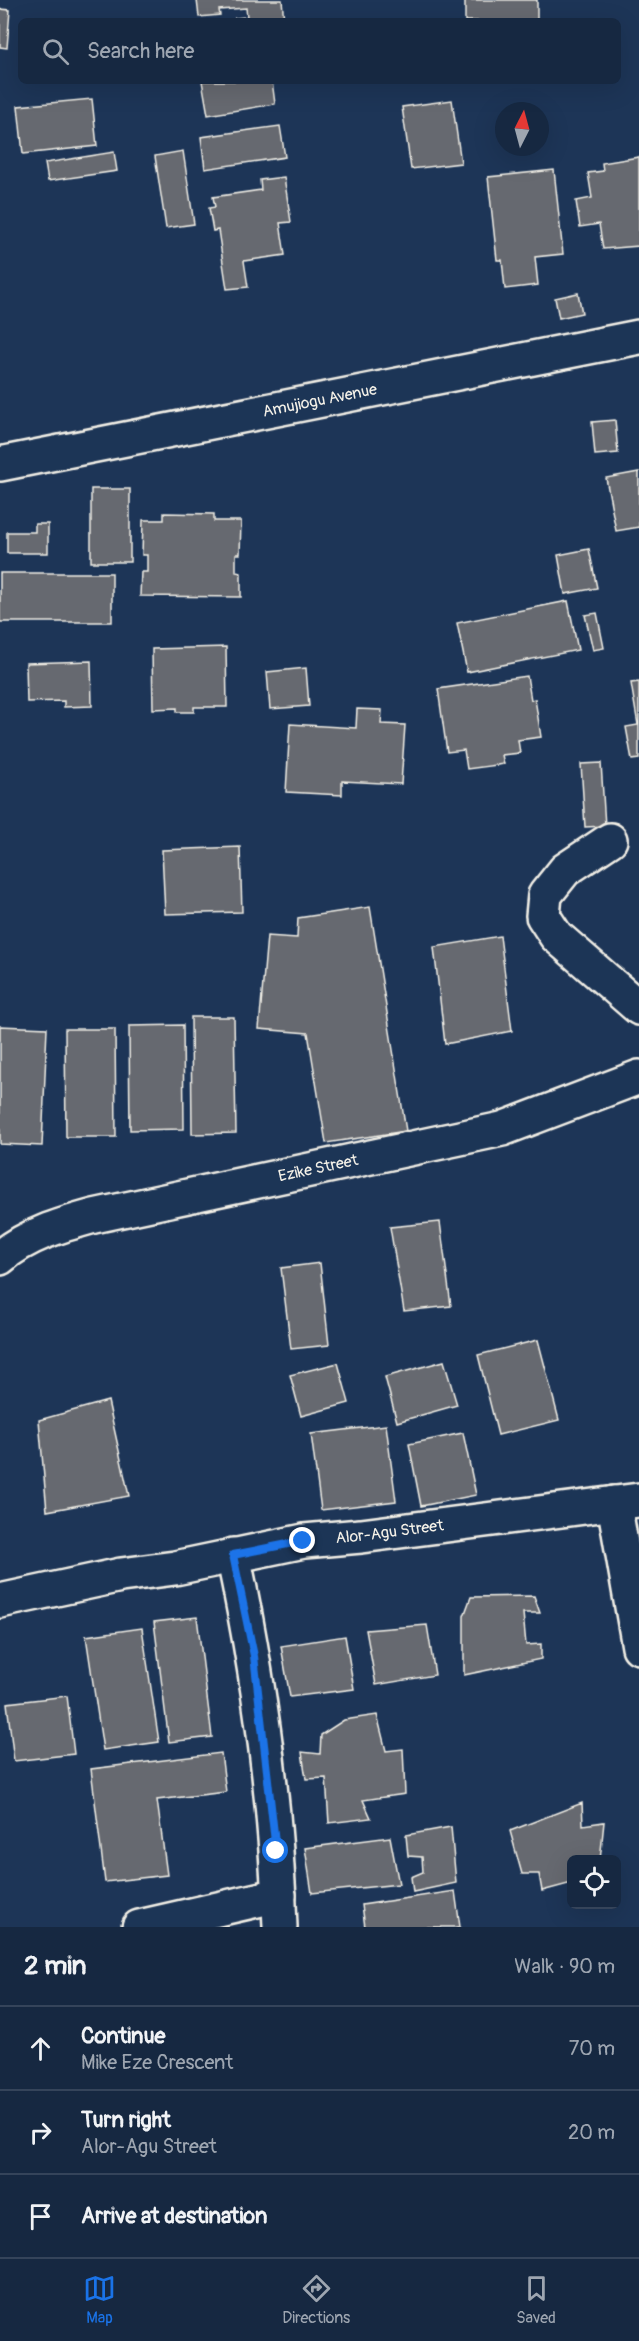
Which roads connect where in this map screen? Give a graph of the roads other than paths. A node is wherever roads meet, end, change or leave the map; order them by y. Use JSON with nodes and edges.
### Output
{"nodes":[{"id":1,"x":639,"y":337,"type":"edge"},
{"id":2,"x":0,"y":464,"type":"edge"},
{"id":3,"x":610,"y":840,"type":"dead end"},
{"id":4,"x":639,"y":1008,"type":"edge"},
{"id":5,"x":639,"y":1077,"type":"edge"},
{"id":6,"x":0,"y":1258,"type":"edge"},
{"id":7,"x":626,"y":1501,"type":"edge"},
{"id":8,"x":233,"y":1555,"type":"junction"},
{"id":9,"x":0,"y":1601,"type":"edge"},
{"id":10,"x":639,"y":1647,"type":"edge"},
{"id":11,"x":279,"y":1895,"type":"junction"},
{"id":12,"x":139,"y":1927,"type":"edge"},
{"id":13,"x":280,"y":1927,"type":"edge"}],
"edges":[{"from":1,"to":2,"type":"street","name":"Amujiogu Avenue"},
{"from":3,"to":4,"type":"street"},
{"from":5,"to":6,"type":"street","name":"Ezike Street"},
{"from":7,"to":8,"type":"street","name":"Alor-Agu Street"},
{"from":7,"to":10,"type":"street"},
{"from":8,"to":9,"type":"street","name":"Alor-Agu Street"},
{"from":8,"to":11,"type":"street"},
{"from":11,"to":12,"type":"street"},
{"from":11,"to":13,"type":"street"}]}
